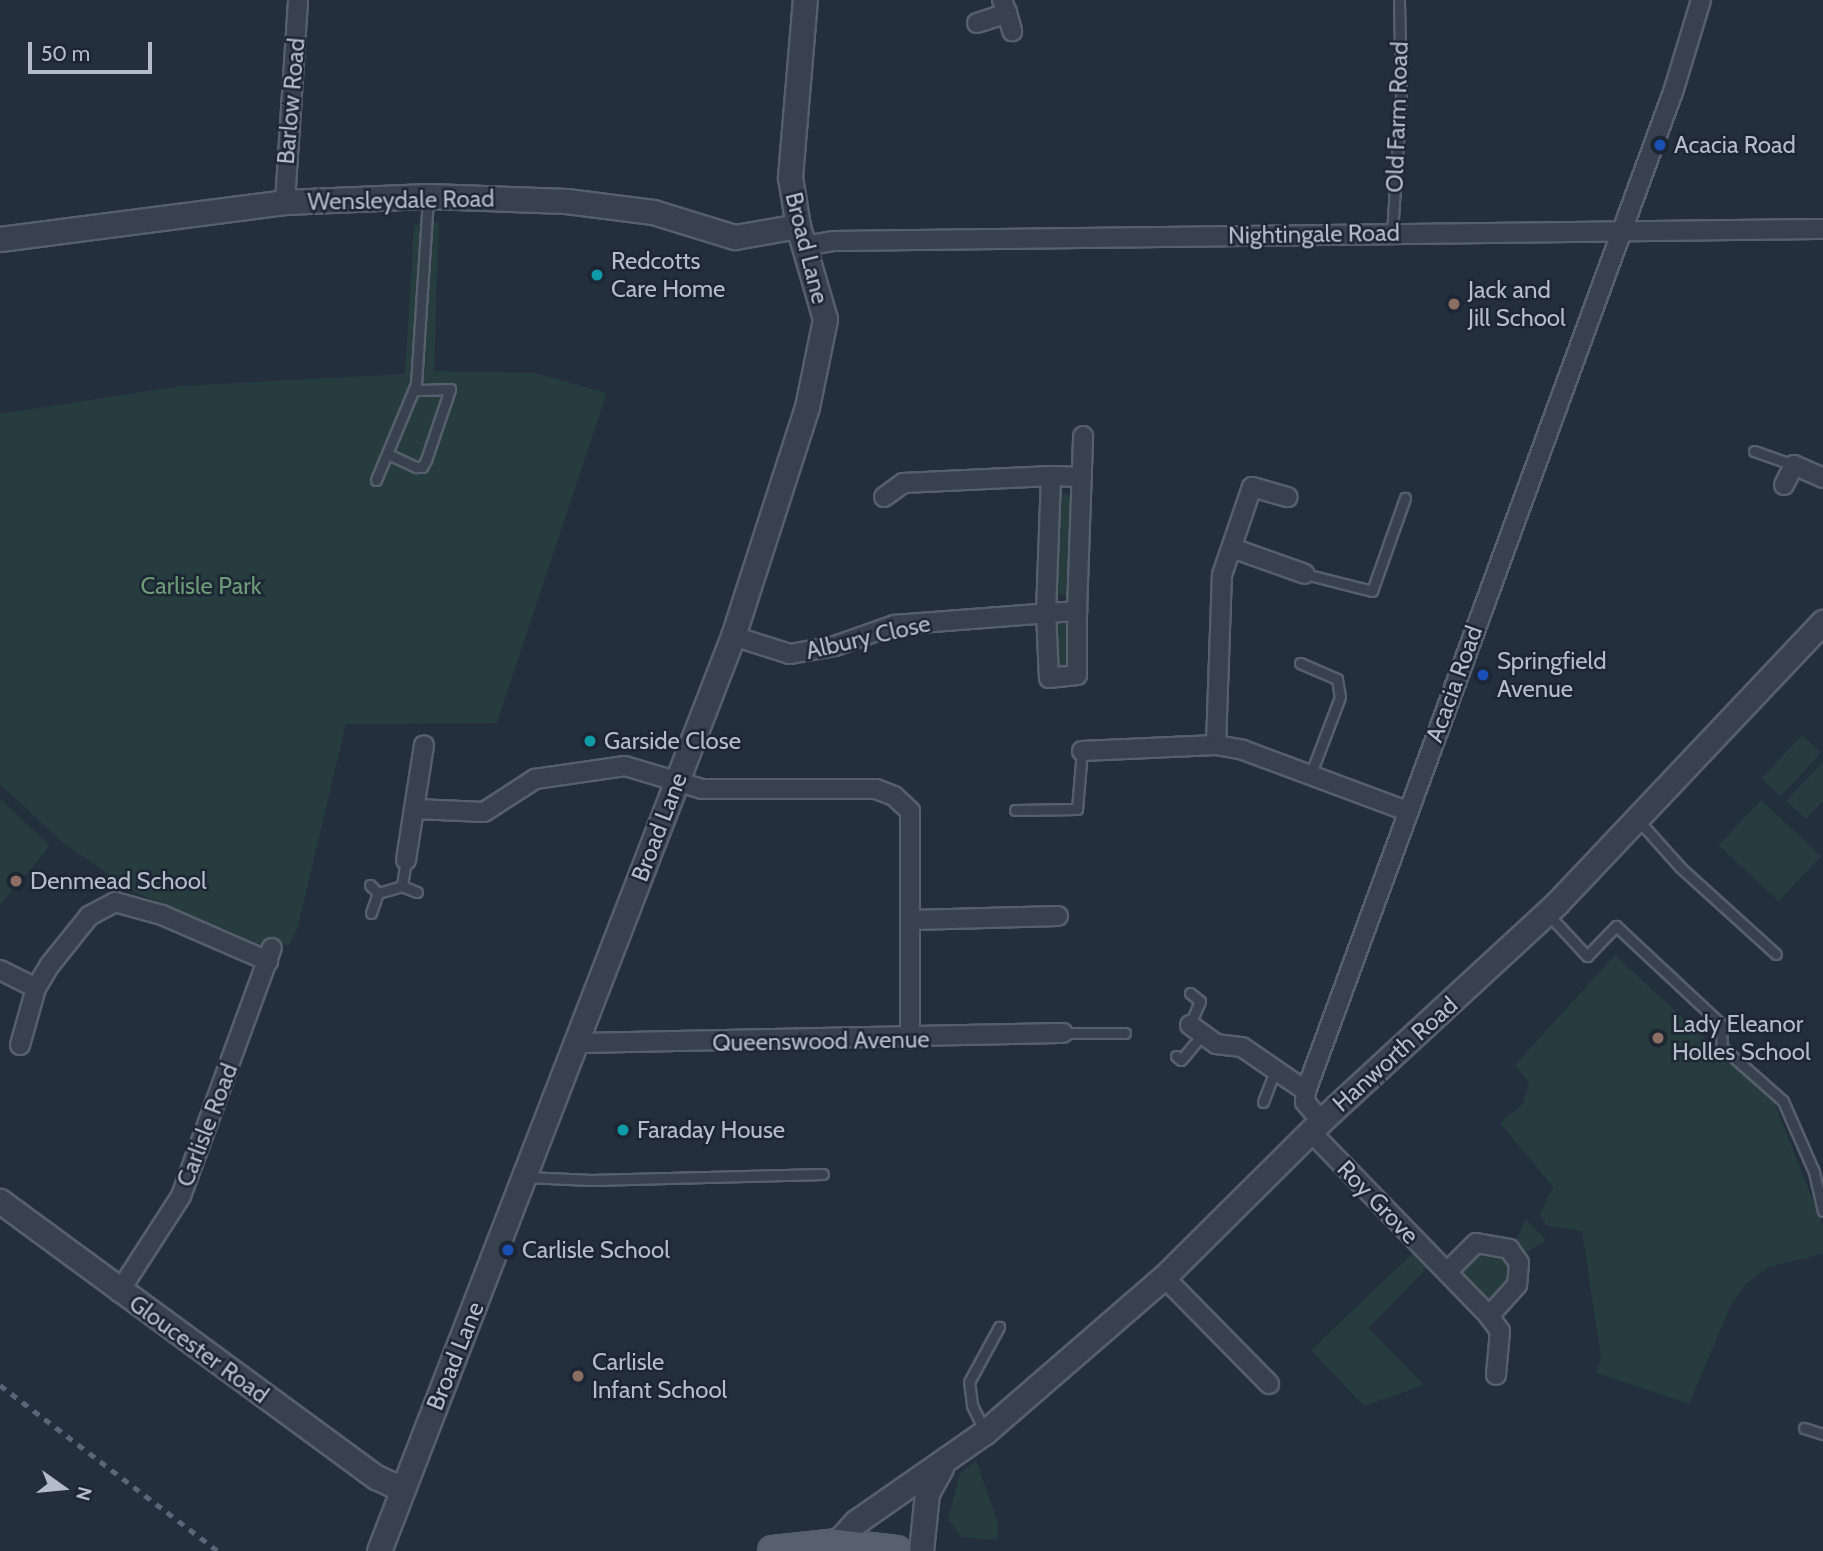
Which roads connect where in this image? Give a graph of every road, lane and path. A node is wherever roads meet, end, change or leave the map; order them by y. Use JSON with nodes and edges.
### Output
{"nodes":[{"id":1,"x":299,"y":0,"type":"edge"},
{"id":2,"x":805,"y":0,"type":"edge"},
{"id":3,"x":1399,"y":0,"type":"edge"},
{"id":4,"x":1702,"y":2,"type":"edge"},
{"id":5,"x":1005,"y":7,"type":"edge"},
{"id":6,"x":977,"y":23,"type":"dead end"},
{"id":7,"x":1012,"y":31,"type":"dead end"},
{"id":8,"x":428,"y":196,"type":"junction"},
{"id":9,"x":285,"y":202,"type":"junction"},
{"id":10,"x":1621,"y":228,"type":"junction"},
{"id":11,"x":1823,"y":229,"type":"edge"},
{"id":12,"x":1392,"y":233,"type":"junction"},
{"id":13,"x":801,"y":236,"type":"junction"},
{"id":14,"x":0,"y":239,"type":"edge"},
{"id":15,"x":414,"y":390,"type":"junction"},
{"id":16,"x":1083,"y":436,"type":"dead end"},
{"id":17,"x":1754,"y":451,"type":"dead end"},
{"id":18,"x":390,"y":455,"type":"junction"},
{"id":19,"x":1794,"y":465,"type":"junction"},
{"id":20,"x":1051,"y":475,"type":"junction"},
{"id":21,"x":1080,"y":477,"type":"junction"},
{"id":22,"x":1823,"y":478,"type":"edge"},
{"id":23,"x":376,"y":480,"type":"dead end"},
{"id":24,"x":1784,"y":485,"type":"dead end"},
{"id":25,"x":884,"y":497,"type":"dead end"},
{"id":26,"x":1288,"y":497,"type":"dead end"},
{"id":27,"x":1405,"y":498,"type":"dead end"},
{"id":28,"x":1232,"y":548,"type":"junction"},
{"id":29,"x":1305,"y":574,"type":"joint"},
{"id":30,"x":1076,"y":611,"type":"junction"},
{"id":31,"x":1046,"y":613,"type":"junction"},
{"id":32,"x":1823,"y":622,"type":"edge"},
{"id":33,"x":733,"y":636,"type":"junction"},
{"id":34,"x":1300,"y":663,"type":"dead end"},
{"id":35,"x":424,"y":745,"type":"dead end"},
{"id":36,"x":1216,"y":745,"type":"junction"},
{"id":37,"x":1082,"y":751,"type":"joint"},
{"id":38,"x":1310,"y":776,"type":"junction"},
{"id":39,"x":674,"y":784,"type":"junction"},
{"id":40,"x":416,"y":809,"type":"junction"},
{"id":41,"x":1015,"y":810,"type":"dead end"},
{"id":42,"x":1407,"y":811,"type":"junction"},
{"id":43,"x":1638,"y":820,"type":"junction"},
{"id":44,"x":406,"y":860,"type":"joint"},
{"id":45,"x":370,"y":885,"type":"dead end"},
{"id":46,"x":402,"y":886,"type":"junction"},
{"id":47,"x":417,"y":892,"type":"dead end"},
{"id":48,"x":378,"y":893,"type":"junction"},
{"id":49,"x":372,"y":913,"type":"dead end"},
{"id":50,"x":1547,"y":913,"type":"junction"},
{"id":51,"x":1058,"y":916,"type":"dead end"},
{"id":52,"x":913,"y":920,"type":"junction"},
{"id":53,"x":1776,"y":954,"type":"dead end"},
{"id":54,"x":0,"y":970,"type":"edge"},
{"id":55,"x":36,"y":988,"type":"junction"},
{"id":56,"x":1190,"y":993,"type":"dead end"},
{"id":57,"x":1196,"y":1030,"type":"junction"},
{"id":58,"x":1063,"y":1033,"type":"joint"},
{"id":59,"x":1125,"y":1033,"type":"dead end"},
{"id":60,"x":910,"y":1039,"type":"junction"},
{"id":61,"x":578,"y":1043,"type":"junction"},
{"id":62,"x":20,"y":1045,"type":"dead end"},
{"id":63,"x":1176,"y":1056,"type":"dead end"},
{"id":64,"x":1275,"y":1070,"type":"junction"},
{"id":65,"x":1306,"y":1091,"type":"junction"},
{"id":66,"x":1263,"y":1102,"type":"dead end"},
{"id":67,"x":1316,"y":1126,"type":"junction"},
{"id":68,"x":823,"y":1174,"type":"dead end"},
{"id":69,"x":524,"y":1177,"type":"junction"},
{"id":70,"x":0,"y":1202,"type":"edge"},
{"id":71,"x":1823,"y":1211,"type":"edge"},
{"id":72,"x":1447,"y":1272,"type":"junction"},
{"id":73,"x":1164,"y":1277,"type":"junction"},
{"id":74,"x":119,"y":1292,"type":"junction"},
{"id":75,"x":1489,"y":1316,"type":"junction"},
{"id":76,"x":999,"y":1327,"type":"dead end"},
{"id":77,"x":1496,"y":1375,"type":"dead end"},
{"id":78,"x":1269,"y":1384,"type":"dead end"},
{"id":79,"x":1804,"y":1428,"type":"dead end"},
{"id":80,"x":985,"y":1432,"type":"junction"},
{"id":81,"x":1823,"y":1434,"type":"edge"},
{"id":82,"x":945,"y":1462,"type":"junction"},
{"id":83,"x":402,"y":1489,"type":"junction"},
{"id":84,"x":836,"y":1544,"type":"junction"},
{"id":85,"x":791,"y":1549,"type":"edge"},
{"id":86,"x":379,"y":1551,"type":"edge"},
{"id":87,"x":897,"y":1551,"type":"edge"},
{"id":88,"x":921,"y":1551,"type":"edge"}],
"edges":[{"from":1,"to":9,"type":"street","name":"Barlow Road"},
{"from":2,"to":13,"type":"street","name":"Broad Lane"},
{"from":3,"to":12,"type":"lane","name":"Old Farm Road"},
{"from":4,"to":10,"type":"street","name":"Acacia Road"},
{"from":5,"to":6,"type":"street"},
{"from":5,"to":7,"type":"street"},
{"from":8,"to":9,"type":"street","name":"Wensleydale Road"},
{"from":8,"to":13,"type":"street","name":"Wensleydale Road"},
{"from":8,"to":15,"type":"lane"},
{"from":9,"to":14,"type":"street","name":"Wensleydale Road"},
{"from":10,"to":11,"type":"street","name":"Nightingale Road"},
{"from":10,"to":12,"type":"street","name":"Nightingale Road"},
{"from":10,"to":42,"type":"street","name":"Acacia Road"},
{"from":12,"to":13,"type":"street","name":"Nightingale Road"},
{"from":13,"to":33,"type":"street","name":"Broad Lane"},
{"from":15,"to":18,"type":"lane"},
{"from":15,"to":18,"type":"lane"},
{"from":16,"to":21,"type":"street"},
{"from":17,"to":19,"type":"lane"},
{"from":18,"to":23,"type":"lane"},
{"from":19,"to":22,"type":"street"},
{"from":19,"to":24,"type":"street"},
{"from":20,"to":21,"type":"street"},
{"from":20,"to":25,"type":"street"},
{"from":20,"to":31,"type":"street"},
{"from":21,"to":30,"type":"street"},
{"from":26,"to":28,"type":"street"},
{"from":27,"to":29,"type":"lane"},
{"from":28,"to":29,"type":"street"},
{"from":28,"to":36,"type":"street"},
{"from":30,"to":31,"type":"street","name":"Albury Close"},
{"from":30,"to":31,"type":"street"},
{"from":31,"to":33,"type":"street","name":"Albury Close"},
{"from":32,"to":43,"type":"street","name":"Hanworth Road"},
{"from":33,"to":39,"type":"street","name":"Broad Lane"},
{"from":34,"to":38,"type":"lane"},
{"from":35,"to":40,"type":"street"},
{"from":36,"to":37,"type":"street"},
{"from":36,"to":38,"type":"street"},
{"from":37,"to":41,"type":"lane"},
{"from":38,"to":42,"type":"street"},
{"from":39,"to":40,"type":"street"},
{"from":39,"to":52,"type":"street"},
{"from":39,"to":61,"type":"street","name":"Broad Lane"},
{"from":40,"to":44,"type":"street"},
{"from":42,"to":65,"type":"street","name":"Acacia Road"},
{"from":43,"to":50,"type":"street","name":"Hanworth Road"},
{"from":43,"to":53,"type":"lane"},
{"from":44,"to":46,"type":"lane"},
{"from":45,"to":48,"type":"lane"},
{"from":46,"to":47,"type":"lane"},
{"from":46,"to":48,"type":"lane"},
{"from":48,"to":49,"type":"lane"},
{"from":50,"to":67,"type":"street","name":"Hanworth Road"},
{"from":50,"to":71,"type":"lane"},
{"from":51,"to":52,"type":"street"},
{"from":52,"to":60,"type":"street"},
{"from":54,"to":55,"type":"street"},
{"from":55,"to":62,"type":"street"},
{"from":55,"to":74,"type":"street","name":"Carlisle Road"},
{"from":56,"to":57,"type":"lane"},
{"from":57,"to":63,"type":"lane"},
{"from":57,"to":64,"type":"street"},
{"from":58,"to":59,"type":"lane"},
{"from":58,"to":60,"type":"street","name":"Queenswood Avenue"},
{"from":60,"to":61,"type":"street","name":"Queenswood Avenue"},
{"from":61,"to":69,"type":"street","name":"Broad Lane"},
{"from":64,"to":65,"type":"street"},
{"from":64,"to":66,"type":"lane"},
{"from":65,"to":67,"type":"street"},
{"from":67,"to":72,"type":"street","name":"Roy Grove"},
{"from":67,"to":73,"type":"street","name":"Hanworth Road"},
{"from":68,"to":69,"type":"lane"},
{"from":69,"to":83,"type":"street","name":"Broad Lane"},
{"from":70,"to":74,"type":"street","name":"Gloucester Road"},
{"from":72,"to":75,"type":"street","name":"Roy Grove"},
{"from":72,"to":75,"type":"street"},
{"from":73,"to":78,"type":"street"},
{"from":73,"to":80,"type":"street","name":"Hanworth Road"},
{"from":74,"to":83,"type":"street","name":"Gloucester Road"},
{"from":75,"to":77,"type":"street","name":"Roy Grove"},
{"from":76,"to":80,"type":"lane"},
{"from":79,"to":81,"type":"lane"},
{"from":80,"to":82,"type":"street","name":"Hanworth Road"},
{"from":82,"to":84,"type":"street","name":"Hanworth Road"},
{"from":82,"to":88,"type":"street","name":"Hanworth Road"},
{"from":83,"to":86,"type":"street","name":"Broad Lane"},
{"from":84,"to":85,"type":"main road"},
{"from":84,"to":87,"type":"main road"}]}
